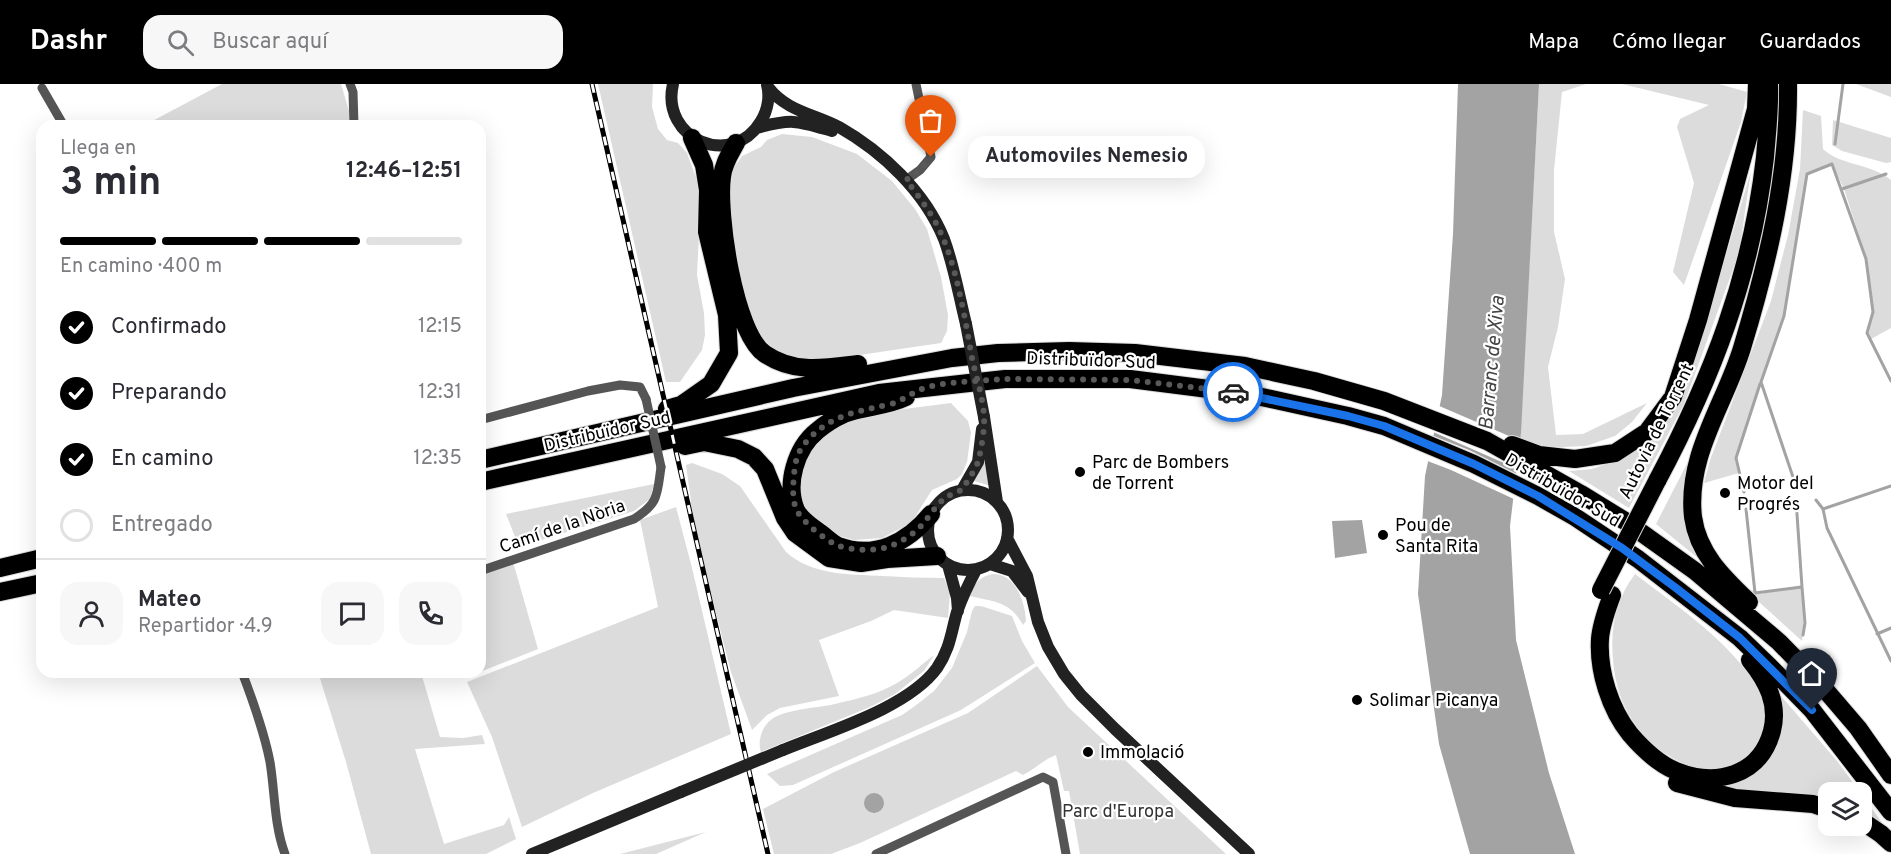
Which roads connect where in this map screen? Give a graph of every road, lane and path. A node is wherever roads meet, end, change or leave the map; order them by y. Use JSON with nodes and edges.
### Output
{"nodes":[{"id":1,"x":350,"y":84,"type":"edge"},
{"id":2,"x":673,"y":84,"type":"edge"},
{"id":3,"x":916,"y":84,"type":"edge"},
{"id":4,"x":1757,"y":84,"type":"edge"},
{"id":5,"x":1769,"y":84,"type":"edge"},
{"id":6,"x":1788,"y":84,"type":"edge"},
{"id":7,"x":768,"y":85,"type":"edge"},
{"id":8,"x":42,"y":88,"type":"dead end"},
{"id":9,"x":61,"y":120,"type":"edge"},
{"id":10,"x":354,"y":120,"type":"edge"},
{"id":11,"x":758,"y":128,"type":"junction"},
{"id":12,"x":692,"y":138,"type":"junction"},
{"id":13,"x":858,"y":138,"type":"junction"},
{"id":14,"x":736,"y":143,"type":"junction"},
{"id":15,"x":906,"y":180,"type":"junction"},
{"id":16,"x":1749,"y":321,"type":"junction"},
{"id":17,"x":952,"y":358,"type":"junction"},
{"id":18,"x":927,"y":387,"type":"junction"},
{"id":19,"x":984,"y":417,"type":"junction"},
{"id":20,"x":486,"y":418,"type":"edge"},
{"id":21,"x":486,"y":457,"type":"edge"},
{"id":22,"x":486,"y":458,"type":"edge"},
{"id":23,"x":1540,"y":463,"type":"junction"},
{"id":24,"x":486,"y":481,"type":"edge"},
{"id":25,"x":486,"y":482,"type":"edge"},
{"id":26,"x":1662,"y":484,"type":"junction"},
{"id":27,"x":962,"y":490,"type":"junction"},
{"id":28,"x":997,"y":502,"type":"junction"},
{"id":29,"x":931,"y":514,"type":"junction"},
{"id":30,"x":1007,"y":538,"type":"junction"},
{"id":31,"x":36,"y":559,"type":"edge"},
{"id":32,"x":943,"y":561,"type":"junction"},
{"id":33,"x":990,"y":564,"type":"junction"},
{"id":34,"x":0,"y":568,"type":"edge"},
{"id":35,"x":486,"y":569,"type":"edge"},
{"id":36,"x":976,"y":570,"type":"junction"},
{"id":37,"x":36,"y":584,"type":"edge"},
{"id":38,"x":0,"y":592,"type":"edge"},
{"id":39,"x":1606,"y":592,"type":"junction"},
{"id":40,"x":1034,"y":600,"type":"junction"},
{"id":41,"x":958,"y":612,"type":"junction"},
{"id":42,"x":1718,"y":622,"type":"junction"},
{"id":43,"x":1779,"y":642,"type":"junction"},
{"id":44,"x":244,"y":678,"type":"edge"},
{"id":45,"x":1891,"y":775,"type":"edge"},
{"id":46,"x":1818,"y":806,"type":"edge"},
{"id":47,"x":1891,"y":812,"type":"edge"},
{"id":48,"x":1872,"y":828,"type":"edge"},
{"id":49,"x":1891,"y":843,"type":"edge"},
{"id":50,"x":285,"y":854,"type":"edge"},
{"id":51,"x":532,"y":854,"type":"edge"},
{"id":52,"x":876,"y":854,"type":"edge"},
{"id":53,"x":1066,"y":854,"type":"edge"},
{"id":54,"x":1249,"y":854,"type":"edge"}],
"edges":[{"from":1,"to":10,"type":"street"},
{"from":2,"to":12,"type":"street"},
{"from":3,"to":15,"type":"street"},
{"from":4,"to":23,"type":"highway"},
{"from":5,"to":26,"type":"highway","name":"Autovia de Torrent"},
{"from":6,"to":16,"type":"highway"},
{"from":7,"to":11,"type":"street"},
{"from":7,"to":13,"type":"street"},
{"from":8,"to":9,"type":"street"},
{"from":11,"to":13,"type":"street"},
{"from":11,"to":14,"type":"street"},
{"from":12,"to":14,"type":"street"},
{"from":12,"to":21,"type":"highway"},
{"from":13,"to":15,"type":"street"},
{"from":14,"to":17,"type":"highway"},
{"from":15,"to":19,"type":"street","bridge":true},
{"from":16,"to":26,"type":"highway"},
{"from":16,"to":43,"type":"highway"},
{"from":17,"to":22,"type":"highway","name":"Distribuïdor Sud"},
{"from":17,"to":23,"type":"highway","name":"Distribuïdor Sud"},
{"from":18,"to":24,"type":"highway","name":"Distribuïdor Sud"},
{"from":18,"to":29,"type":"highway"},
{"from":18,"to":42,"type":"highway","name":"Distribuïdor Sud"},
{"from":19,"to":27,"type":"street"},
{"from":19,"to":28,"type":"street"},
{"from":20,"to":35,"type":"street","name":"Camí de la Nòria","bridge":true},
{"from":23,"to":43,"type":"highway","name":"Distribuïdor Sud"},
{"from":25,"to":32,"type":"highway"},
{"from":26,"to":39,"type":"highway"},
{"from":27,"to":28,"type":"street"},
{"from":27,"to":29,"type":"street"},
{"from":28,"to":30,"type":"street"},
{"from":29,"to":32,"type":"street"},
{"from":30,"to":33,"type":"street"},
{"from":30,"to":40,"type":"street"},
{"from":31,"to":34,"type":"highway"},
{"from":32,"to":36,"type":"street"},
{"from":32,"to":41,"type":"street"},
{"from":33,"to":36,"type":"street"},
{"from":33,"to":40,"type":"street"},
{"from":36,"to":41,"type":"street"},
{"from":37,"to":38,"type":"highway"},
{"from":39,"to":42,"type":"highway"},
{"from":39,"to":46,"type":"highway"},
{"from":40,"to":54,"type":"street"},
{"from":41,"to":51,"type":"street","bridge":true},
{"from":42,"to":47,"type":"highway","name":"Distribuïdor Sud"},
{"from":43,"to":45,"type":"highway"},
{"from":44,"to":50,"type":"street"},
{"from":48,"to":49,"type":"highway"},
{"from":52,"to":53,"type":"street"}]}
